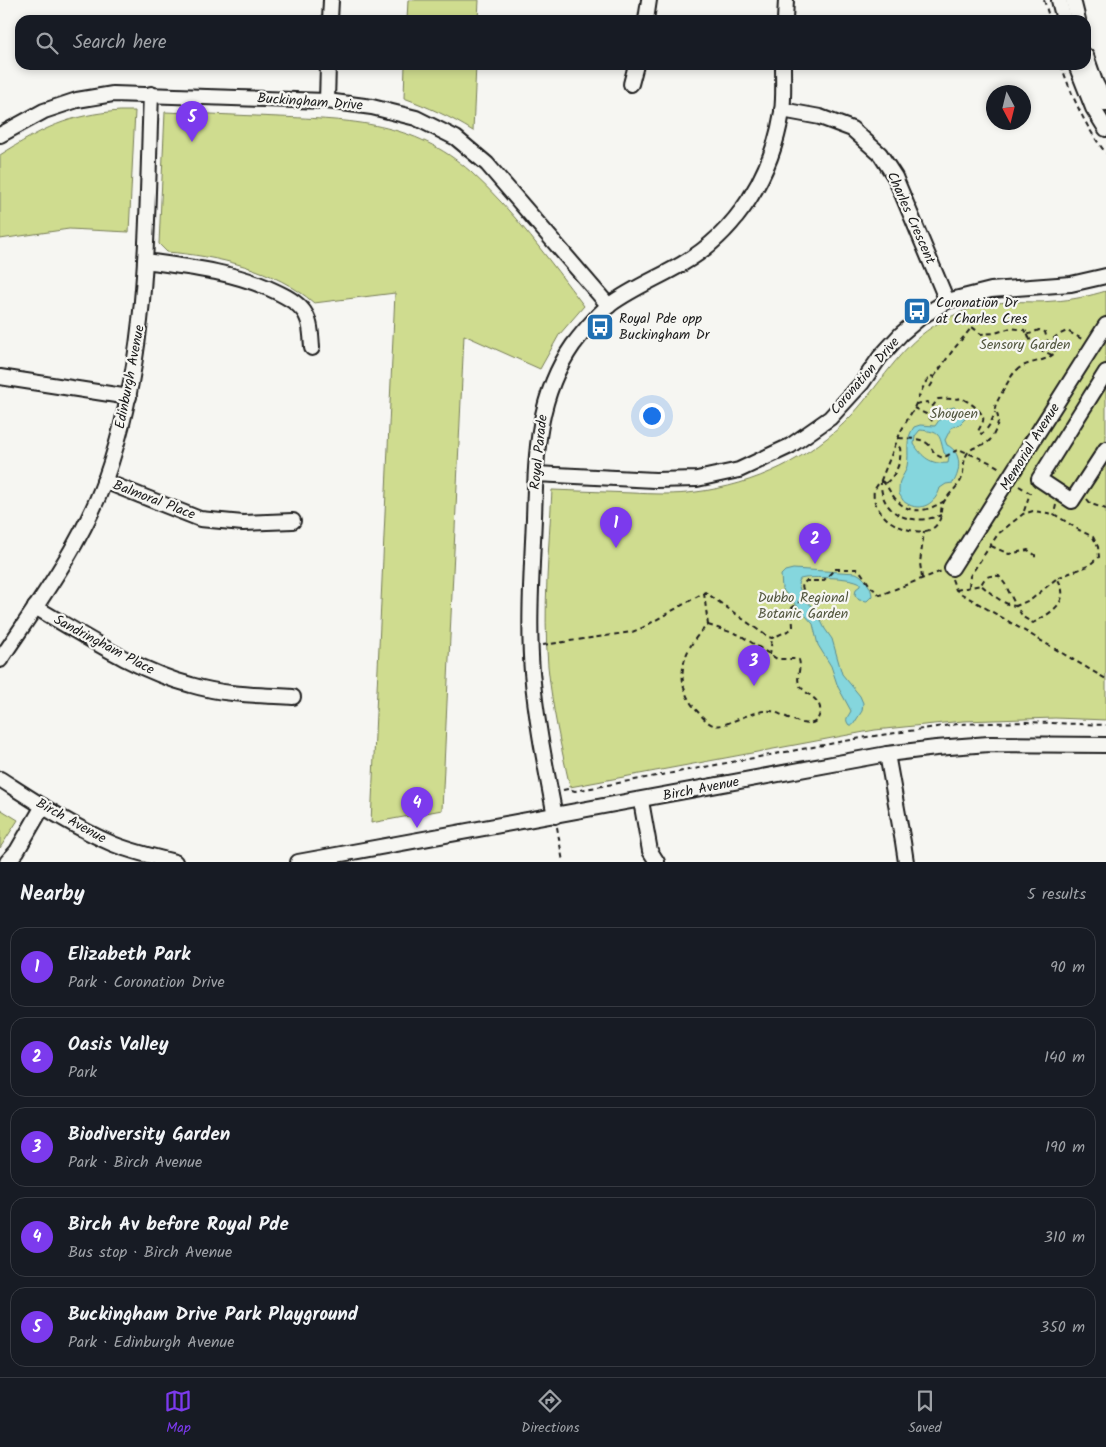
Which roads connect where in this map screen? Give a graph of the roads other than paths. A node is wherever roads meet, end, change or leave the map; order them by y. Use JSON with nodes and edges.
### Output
{"nodes":[{"id":1,"x":331,"y":0,"type":"edge"},
{"id":2,"x":649,"y":0,"type":"edge"},
{"id":3,"x":786,"y":0,"type":"edge"},
{"id":4,"x":1059,"y":0,"type":"edge"},
{"id":5,"x":1073,"y":0,"type":"edge"},
{"id":6,"x":330,"y":15,"type":"edge"},
{"id":7,"x":647,"y":15,"type":"edge"},
{"id":8,"x":785,"y":15,"type":"edge"},
{"id":9,"x":1063,"y":15,"type":"edge"},
{"id":10,"x":1077,"y":15,"type":"edge"},
{"id":11,"x":328,"y":70,"type":"edge"},
{"id":12,"x":635,"y":70,"type":"edge"},
{"id":13,"x":783,"y":70,"type":"edge"},
{"id":14,"x":1078,"y":70,"type":"edge"},
{"id":15,"x":1091,"y":70,"type":"edge"},
{"id":16,"x":631,"y":84,"type":"dead end"},
{"id":17,"x":151,"y":94,"type":"junction"},
{"id":18,"x":327,"y":101,"type":"junction"},
{"id":19,"x":1106,"y":104,"type":"edge"},
{"id":20,"x":782,"y":110,"type":"junction"},
{"id":21,"x":0,"y":118,"type":"edge"},
{"id":22,"x":1106,"y":129,"type":"edge"},
{"id":23,"x":4,"y":132,"type":"edge"},
{"id":24,"x":145,"y":261,"type":"junction"},
{"id":25,"x":1106,"y":276,"type":"edge"},
{"id":26,"x":947,"y":301,"type":"junction"},
{"id":27,"x":609,"y":306,"type":"junction"},
{"id":28,"x":1106,"y":325,"type":"edge"},
{"id":29,"x":312,"y":348,"type":"dead end"},
{"id":30,"x":1106,"y":372,"type":"edge"},
{"id":31,"x":0,"y":376,"type":"edge"},
{"id":32,"x":129,"y":396,"type":"junction"},
{"id":33,"x":1106,"y":449,"type":"edge"},
{"id":34,"x":536,"y":474,"type":"junction"},
{"id":35,"x":104,"y":481,"type":"junction"},
{"id":36,"x":293,"y":521,"type":"dead end"},
{"id":37,"x":952,"y":568,"type":"road end"},
{"id":38,"x":35,"y":607,"type":"junction"},
{"id":39,"x":0,"y":660,"type":"edge"},
{"id":40,"x":293,"y":697,"type":"dead end"},
{"id":41,"x":1106,"y":745,"type":"edge"},
{"id":42,"x":887,"y":754,"type":"junction"},
{"id":43,"x":0,"y":779,"type":"edge"},
{"id":44,"x":641,"y":801,"type":"junction"},
{"id":45,"x":43,"y":806,"type":"junction"},
{"id":46,"x":556,"y":816,"type":"junction"},
{"id":47,"x":7,"y":862,"type":"edge"},
{"id":48,"x":175,"y":862,"type":"edge"},
{"id":49,"x":298,"y":862,"type":"edge"},
{"id":50,"x":657,"y":862,"type":"edge"},
{"id":51,"x":906,"y":862,"type":"edge"}],
"edges":[{"from":1,"to":6,"type":"street"},
{"from":2,"to":7,"type":"street"},
{"from":3,"to":8,"type":"street"},
{"from":4,"to":9,"type":"street"},
{"from":5,"to":10,"type":"street"},
{"from":11,"to":18,"type":"street"},
{"from":12,"to":16,"type":"street"},
{"from":13,"to":20,"type":"street","name":"Royal Parade"},
{"from":14,"to":22,"type":"street"},
{"from":15,"to":19,"type":"street"},
{"from":17,"to":18,"type":"street","name":"Buckingham Drive"},
{"from":17,"to":23,"type":"street","name":"Buckingham Drive"},
{"from":17,"to":24,"type":"street","name":"Edinburgh Avenue"},
{"from":18,"to":27,"type":"street","name":"Buckingham Drive"},
{"from":20,"to":26,"type":"street","name":"Charles Crescent"},
{"from":20,"to":27,"type":"street","name":"Royal Parade"},
{"from":21,"to":23,"type":"street"},
{"from":24,"to":29,"type":"street"},
{"from":24,"to":32,"type":"street","name":"Edinburgh Avenue"},
{"from":25,"to":26,"type":"street","name":"Coronation Drive"},
{"from":26,"to":34,"type":"street","name":"Coronation Drive"},
{"from":27,"to":34,"type":"street","name":"Royal Parade"},
{"from":28,"to":37,"type":"street","name":"Memorial Avenue"},
{"from":30,"to":33,"type":"street"},
{"from":31,"to":32,"type":"street"},
{"from":32,"to":35,"type":"street","name":"Edinburgh Avenue"},
{"from":34,"to":46,"type":"street","name":"Royal Parade"},
{"from":35,"to":36,"type":"street","name":"Balmoral Place"},
{"from":35,"to":38,"type":"street","name":"Edinburgh Avenue"},
{"from":38,"to":39,"type":"street","name":"Edinburgh Avenue"},
{"from":38,"to":40,"type":"street","name":"Sandringham Place"},
{"from":41,"to":42,"type":"street","name":"Birch Avenue"},
{"from":42,"to":44,"type":"street","name":"Birch Avenue"},
{"from":42,"to":51,"type":"street"},
{"from":43,"to":45,"type":"street","name":"Birch Avenue"},
{"from":44,"to":46,"type":"street","name":"Birch Avenue"},
{"from":44,"to":50,"type":"street"},
{"from":45,"to":47,"type":"street"},
{"from":45,"to":48,"type":"street","name":"Birch Avenue"},
{"from":46,"to":49,"type":"street","name":"Birch Avenue"}]}
